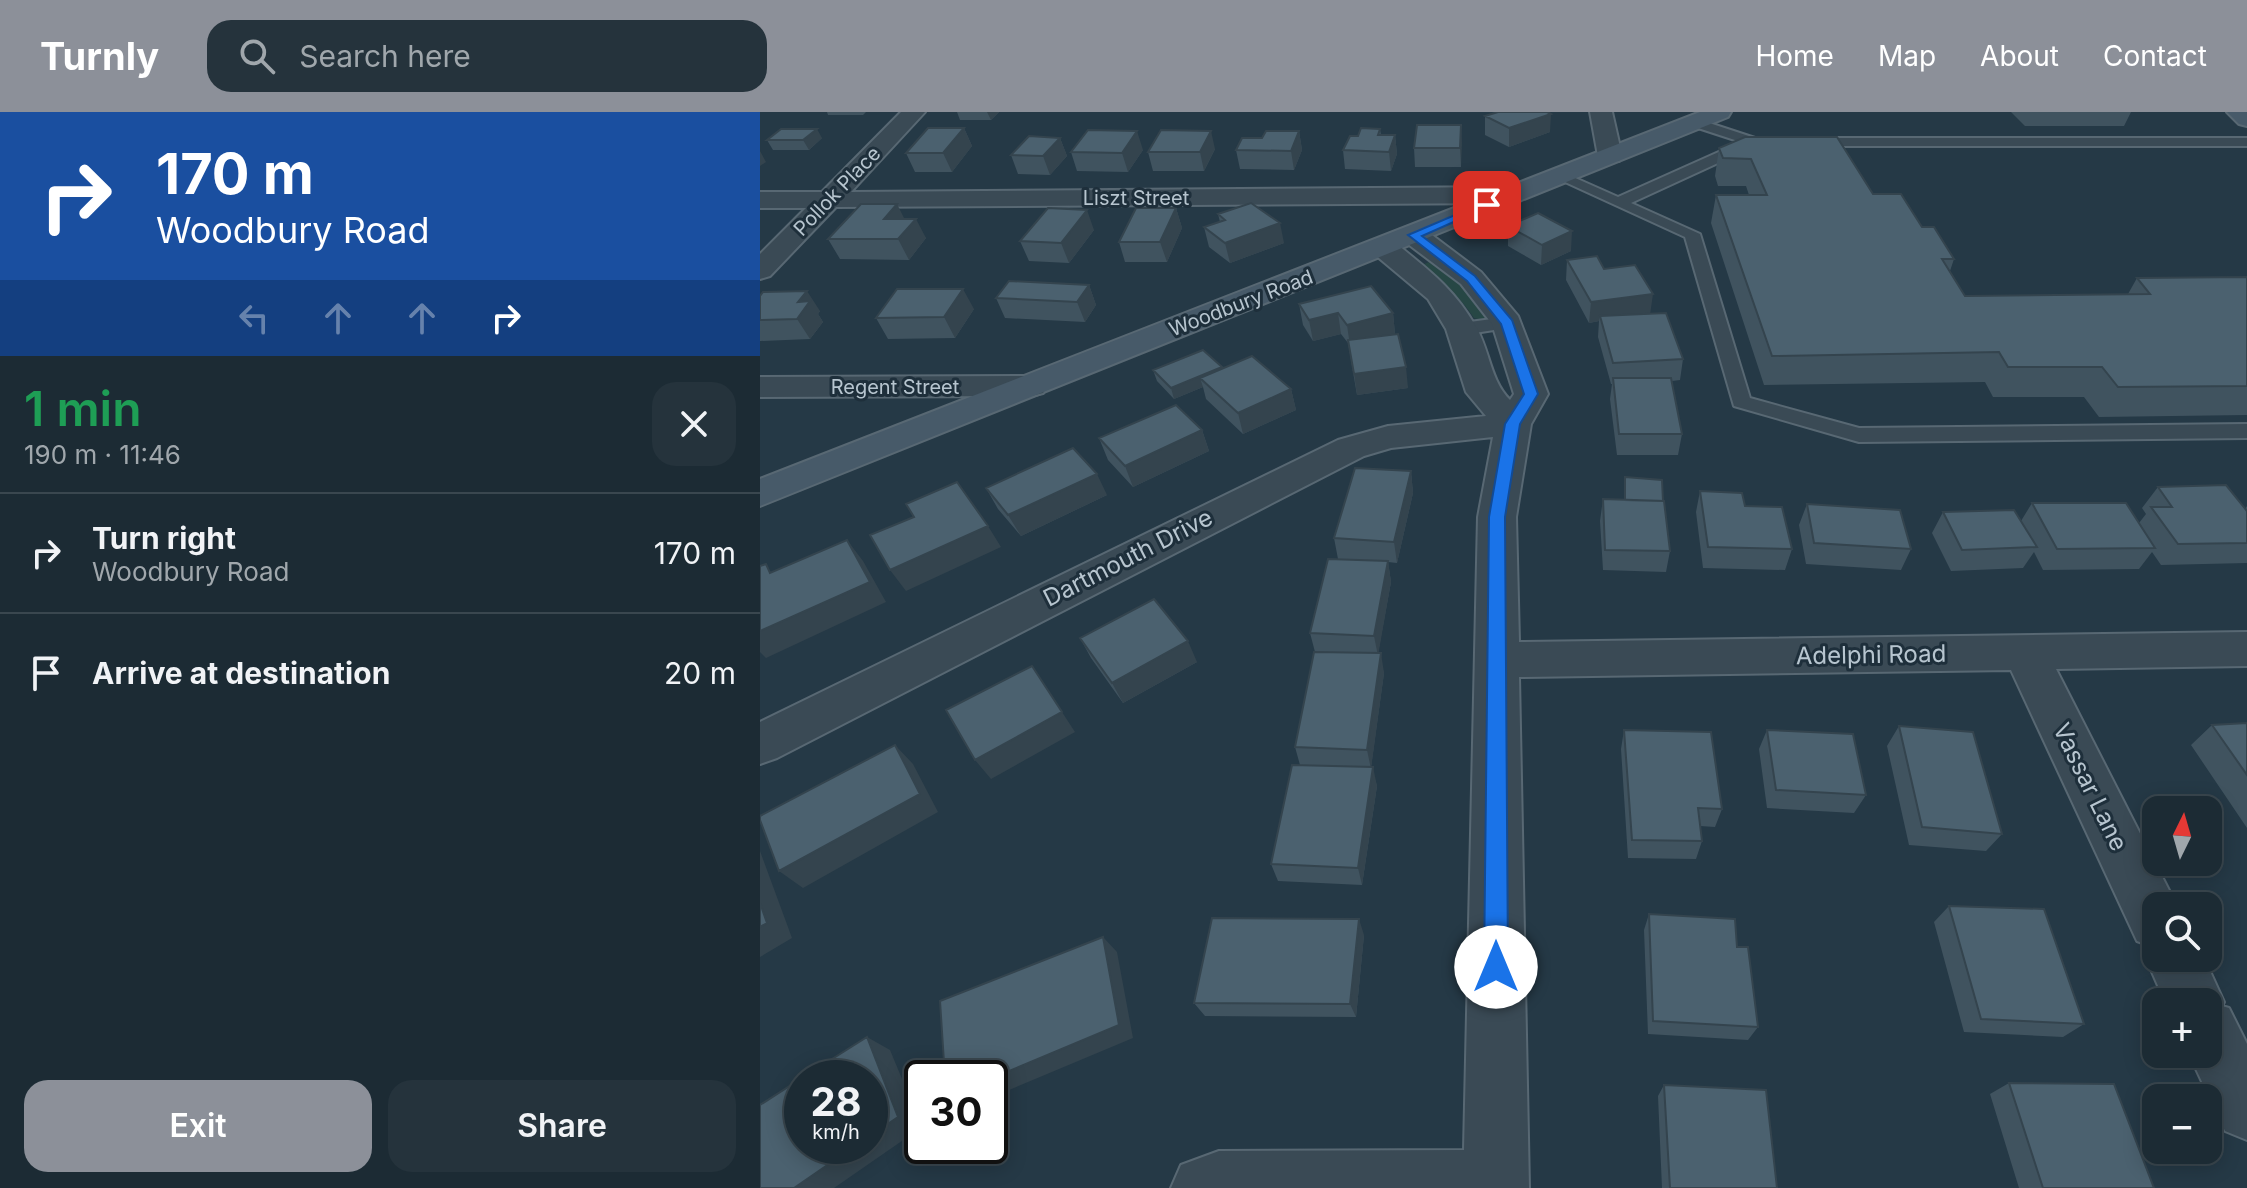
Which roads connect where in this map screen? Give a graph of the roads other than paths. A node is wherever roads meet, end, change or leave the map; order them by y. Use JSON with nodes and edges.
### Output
{"nodes":[{"id":1,"x":914,"y":112,"type":"edge"},
{"id":2,"x":1601,"y":112,"type":"edge"},
{"id":3,"x":2238,"y":112,"type":"edge"},
{"id":4,"x":1707,"y":117,"type":"edge"},
{"id":5,"x":2247,"y":119,"type":"edge"},
{"id":6,"x":1754,"y":142,"type":"junction"},
{"id":7,"x":2247,"y":142,"type":"edge"},
{"id":8,"x":1610,"y":156,"type":"junction"},
{"id":9,"x":1559,"y":176,"type":"junction"},
{"id":10,"x":1511,"y":195,"type":"junction"},
{"id":11,"x":760,"y":200,"type":"edge"},
{"id":12,"x":827,"y":200,"type":"junction"},
{"id":13,"x":1618,"y":203,"type":"junction"},
{"id":14,"x":1414,"y":235,"type":"junction"},
{"id":15,"x":1383,"y":247,"type":"junction"},
{"id":16,"x":760,"y":270,"type":"edge"},
{"id":17,"x":1507,"y":323,"type":"junction"},
{"id":18,"x":1462,"y":329,"type":"junction"},
{"id":19,"x":1031,"y":386,"type":"junction"},
{"id":20,"x":760,"y":387,"type":"edge"},
{"id":21,"x":1513,"y":424,"type":"junction"},
{"id":22,"x":2247,"y":431,"type":"edge"},
{"id":23,"x":760,"y":493,"type":"edge"},
{"id":24,"x":2247,"y":649,"type":"edge"},
{"id":25,"x":2025,"y":652,"type":"junction"},
{"id":26,"x":1496,"y":660,"type":"junction"},
{"id":27,"x":760,"y":744,"type":"edge"},
{"id":28,"x":2142,"y":893,"type":"edge"},
{"id":29,"x":2222,"y":1058,"type":"edge"},
{"id":30,"x":2247,"y":1109,"type":"edge"},
{"id":31,"x":1496,"y":1185,"type":"edge"},
{"id":32,"x":1204,"y":1188,"type":"edge"}],
"edges":[{"from":1,"to":12,"type":"street","name":"Pollok Place"},
{"from":2,"to":8,"type":"street"},
{"from":3,"to":5,"type":"main road"},
{"from":4,"to":6,"type":"lane"},
{"from":4,"to":8,"type":"main road","name":"Woodbury Road"},
{"from":6,"to":7,"type":"lane"},
{"from":6,"to":13,"type":"lane"},
{"from":8,"to":9,"type":"main road","name":"Woodbury Road"},
{"from":9,"to":10,"type":"main road","name":"Woodbury Road"},
{"from":9,"to":13,"type":"lane"},
{"from":10,"to":12,"type":"street","name":"Liszt Street"},
{"from":10,"to":14,"type":"main road","name":"Woodbury Road"},
{"from":11,"to":12,"type":"street","name":"Liszt Street"},
{"from":12,"to":16,"type":"street","name":"Pollok Place"},
{"from":13,"to":22,"type":"lane"},
{"from":14,"to":15,"type":"main road","name":"Woodbury Road"},
{"from":14,"to":17,"type":"street"},
{"from":15,"to":18,"type":"street"},
{"from":15,"to":19,"type":"main road","name":"Woodbury Road"},
{"from":17,"to":18,"type":"lane"},
{"from":17,"to":21,"type":"street"},
{"from":18,"to":21,"type":"street"},
{"from":19,"to":20,"type":"street","name":"Regent Street"},
{"from":19,"to":23,"type":"main road","name":"Woodbury Road"},
{"from":21,"to":26,"type":"street"},
{"from":21,"to":27,"type":"street","name":"Dartmouth Drive"},
{"from":24,"to":25,"type":"street","name":"Adelphi Road"},
{"from":25,"to":26,"type":"street","name":"Adelphi Road"},
{"from":25,"to":28,"type":"street","name":"Vassar Lane"},
{"from":26,"to":31,"type":"street"},
{"from":29,"to":30,"type":"street"},
{"from":31,"to":32,"type":"street"}]}
